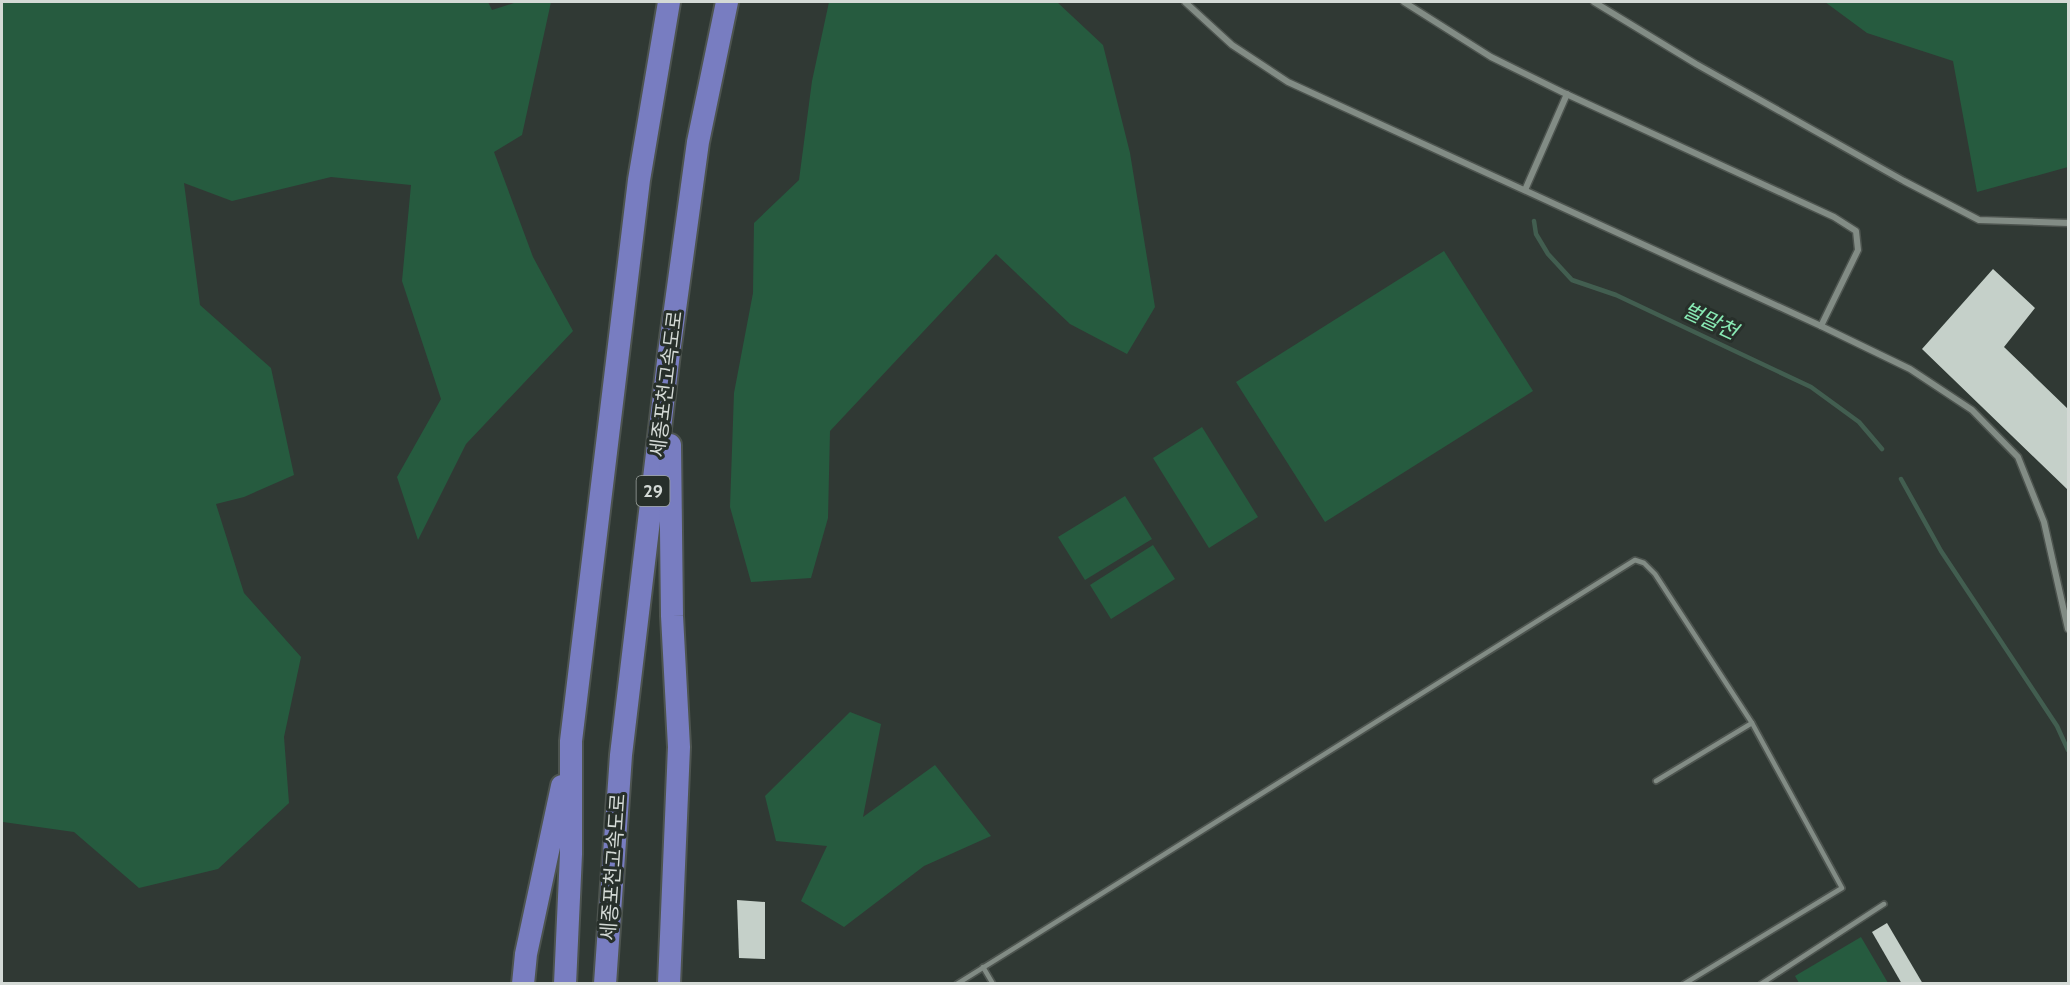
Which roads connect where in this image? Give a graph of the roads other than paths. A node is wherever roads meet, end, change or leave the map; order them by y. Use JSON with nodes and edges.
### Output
{"nodes":[{"id":1,"x":669,"y":2,"type":"edge"},
{"id":2,"x":727,"y":2,"type":"edge"},
{"id":3,"x":1404,"y":2,"type":"edge"},
{"id":4,"x":1594,"y":2,"type":"edge"},
{"id":5,"x":1189,"y":3,"type":"edge"},
{"id":6,"x":1567,"y":94,"type":"junction"},
{"id":7,"x":1525,"y":190,"type":"junction"},
{"id":8,"x":2068,"y":223,"type":"edge"},
{"id":9,"x":1821,"y":326,"type":"junction"},
{"id":10,"x":669,"y":353,"type":"junction"},
{"id":11,"x":2068,"y":629,"type":"edge"},
{"id":12,"x":1752,"y":723,"type":"junction"},
{"id":13,"x":571,"y":741,"type":"junction"},
{"id":14,"x":1656,"y":781,"type":"dead end"},
{"id":15,"x":1884,"y":904,"type":"dead end"},
{"id":16,"x":983,"y":967,"type":"junction"},
{"id":17,"x":523,"y":984,"type":"edge"},
{"id":18,"x":566,"y":984,"type":"edge"},
{"id":19,"x":606,"y":984,"type":"edge"},
{"id":20,"x":669,"y":984,"type":"edge"},
{"id":21,"x":957,"y":984,"type":"edge"},
{"id":22,"x":993,"y":984,"type":"edge"},
{"id":23,"x":1684,"y":984,"type":"edge"},
{"id":24,"x":1761,"y":984,"type":"edge"}],
"edges":[{"from":1,"to":13,"type":"highway","name":"세종포천고속도로"},
{"from":2,"to":10,"type":"highway","name":"세종포천고속도로","number":"29"},
{"from":3,"to":6,"type":"street"},
{"from":4,"to":8,"type":"street"},
{"from":5,"to":7,"type":"street"},
{"from":6,"to":7,"type":"street"},
{"from":6,"to":9,"type":"street"},
{"from":7,"to":9,"type":"street"},
{"from":9,"to":11,"type":"street"},
{"from":10,"to":19,"type":"highway","name":"세종포천고속도로","number":"29"},
{"from":10,"to":20,"type":"highway"},
{"from":12,"to":14,"type":"lane"},
{"from":12,"to":16,"type":"lane"},
{"from":12,"to":23,"type":"lane"},
{"from":13,"to":17,"type":"highway"},
{"from":13,"to":18,"type":"highway","name":"세종포천고속도로"},
{"from":15,"to":24,"type":"lane"},
{"from":16,"to":21,"type":"lane"},
{"from":16,"to":22,"type":"lane"}]}
